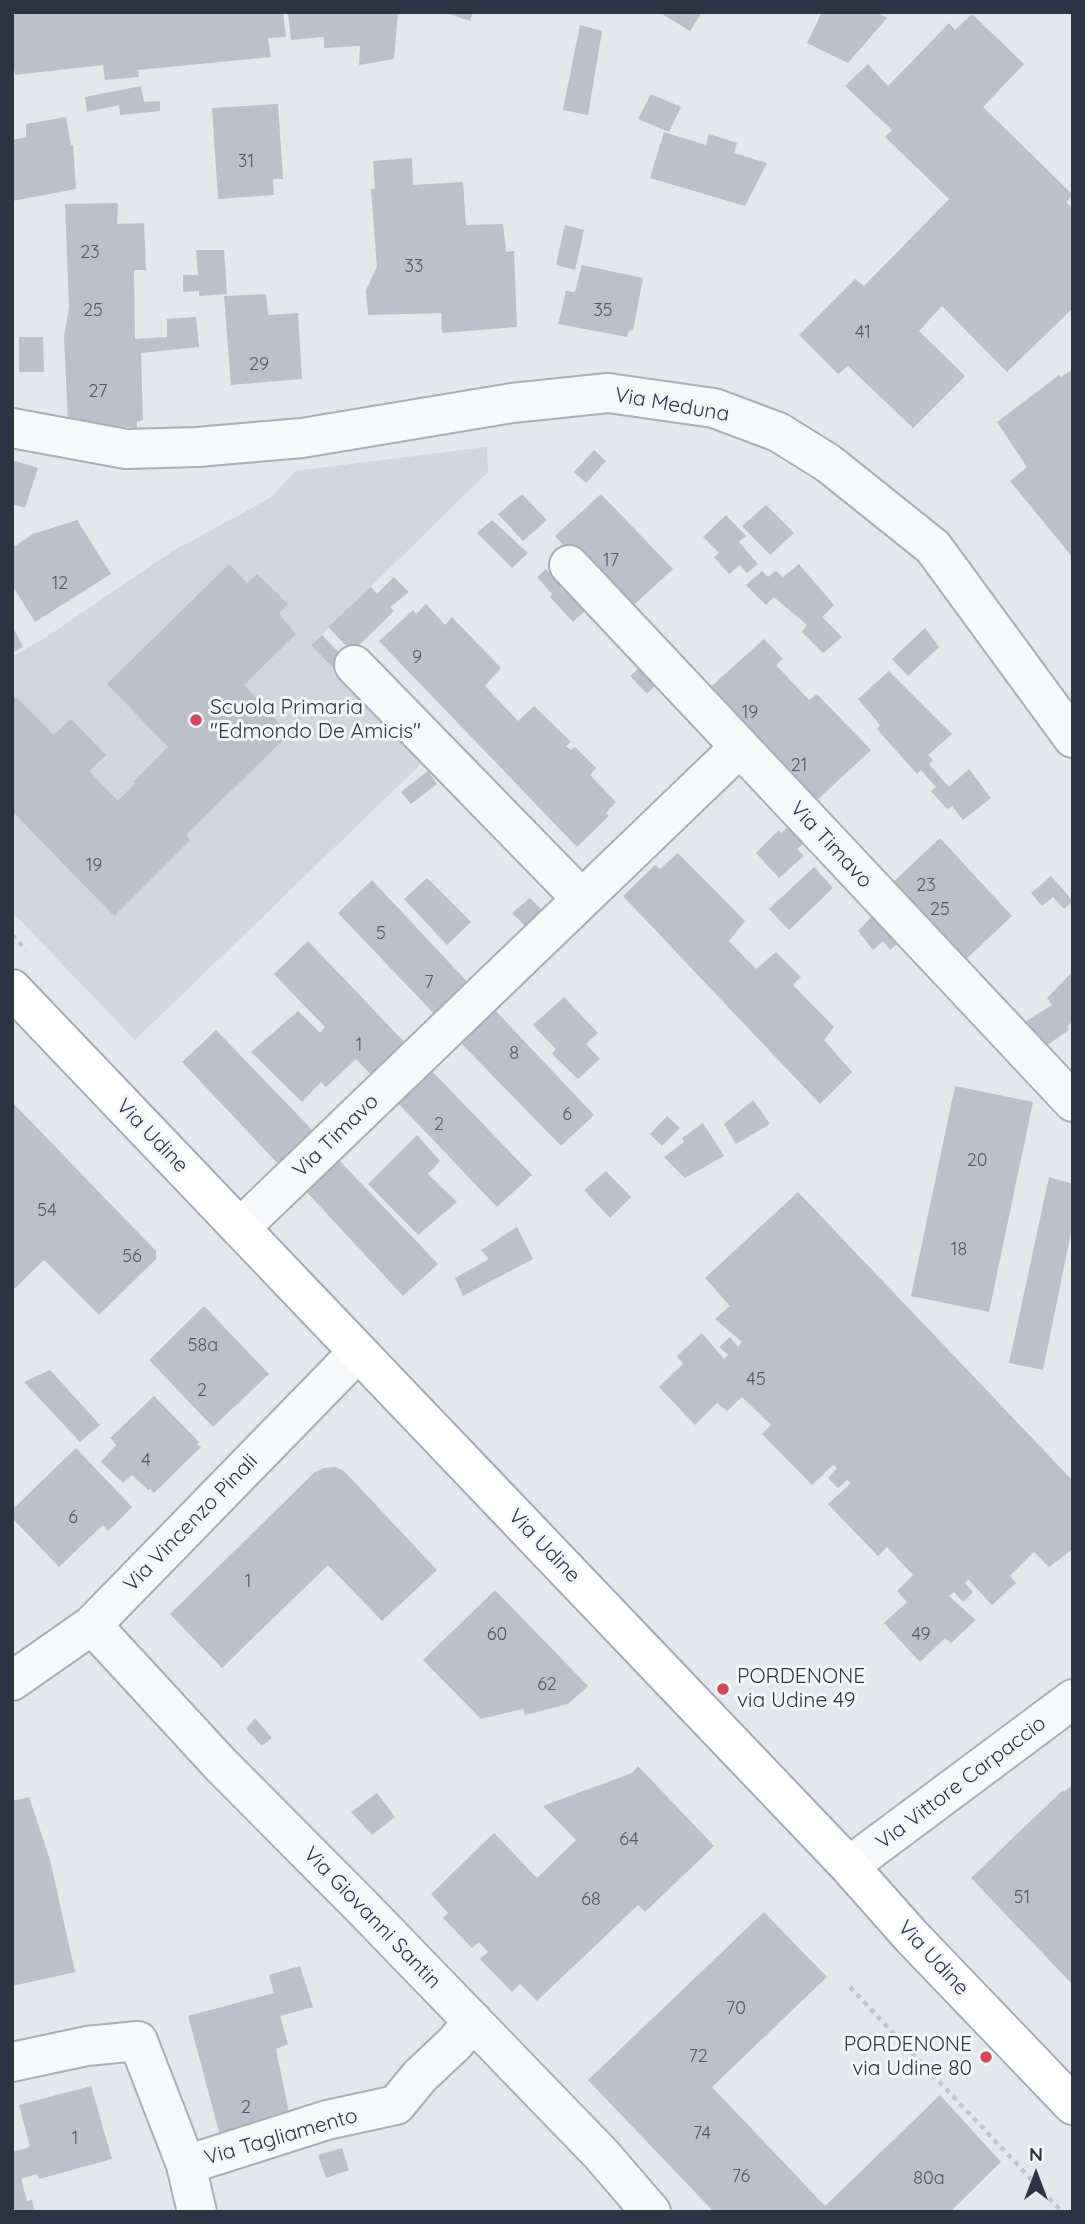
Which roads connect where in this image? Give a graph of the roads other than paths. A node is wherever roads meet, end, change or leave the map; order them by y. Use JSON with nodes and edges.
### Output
{"nodes":[{"id":1,"x":12,"y":428,"type":"edge"},
{"id":2,"x":569,"y":565,"type":"dead end"},
{"id":3,"x":354,"y":665,"type":"dead end"},
{"id":4,"x":1073,"y":738,"type":"edge"},
{"id":5,"x":740,"y":747,"type":"junction"},
{"id":6,"x":582,"y":899,"type":"junction"},
{"id":7,"x":12,"y":989,"type":"edge"},
{"id":8,"x":1073,"y":1102,"type":"edge"},
{"id":9,"x":240,"y":1228,"type":"junction"},
{"id":10,"x":358,"y":1352,"type":"junction"},
{"id":11,"x":92,"y":1625,"type":"junction"},
{"id":12,"x":12,"y":1681,"type":"edge"},
{"id":13,"x":1073,"y":1699,"type":"edge"},
{"id":14,"x":849,"y":1866,"type":"junction"},
{"id":15,"x":473,"y":2021,"type":"junction"},
{"id":16,"x":12,"y":2062,"type":"edge"},
{"id":17,"x":1073,"y":2105,"type":"edge"},
{"id":18,"x":186,"y":2165,"type":"junction"},
{"id":19,"x":197,"y":2212,"type":"edge"},
{"id":20,"x":651,"y":2212,"type":"edge"}],
"edges":[{"from":1,"to":4,"type":"street","name":"Via Meduna"},
{"from":2,"to":5,"type":"street"},
{"from":3,"to":6,"type":"street"},
{"from":5,"to":6,"type":"street","name":"Via Timavo"},
{"from":5,"to":8,"type":"street","name":"Via Timavo"},
{"from":6,"to":9,"type":"street","name":"Via Timavo"},
{"from":7,"to":9,"type":"main road","name":"Via Udine"},
{"from":9,"to":10,"type":"main road","name":"Via Udine"},
{"from":10,"to":11,"type":"street","name":"Via Vincenzo Pinali"},
{"from":10,"to":14,"type":"main road","name":"Via Udine"},
{"from":11,"to":12,"type":"street","name":"Via Vincenzo Pinali"},
{"from":11,"to":15,"type":"street","name":"Via Giovanni Santin"},
{"from":13,"to":14,"type":"street","name":"Via Vittore Carpaccio"},
{"from":14,"to":17,"type":"main road","name":"Via Udine"},
{"from":15,"to":18,"type":"street","name":"Via Tagliamento"},
{"from":15,"to":20,"type":"street","name":"Via Giovanni Santin"},
{"from":16,"to":18,"type":"street","name":"Via Tagliamento"},
{"from":18,"to":19,"type":"street"}]}
